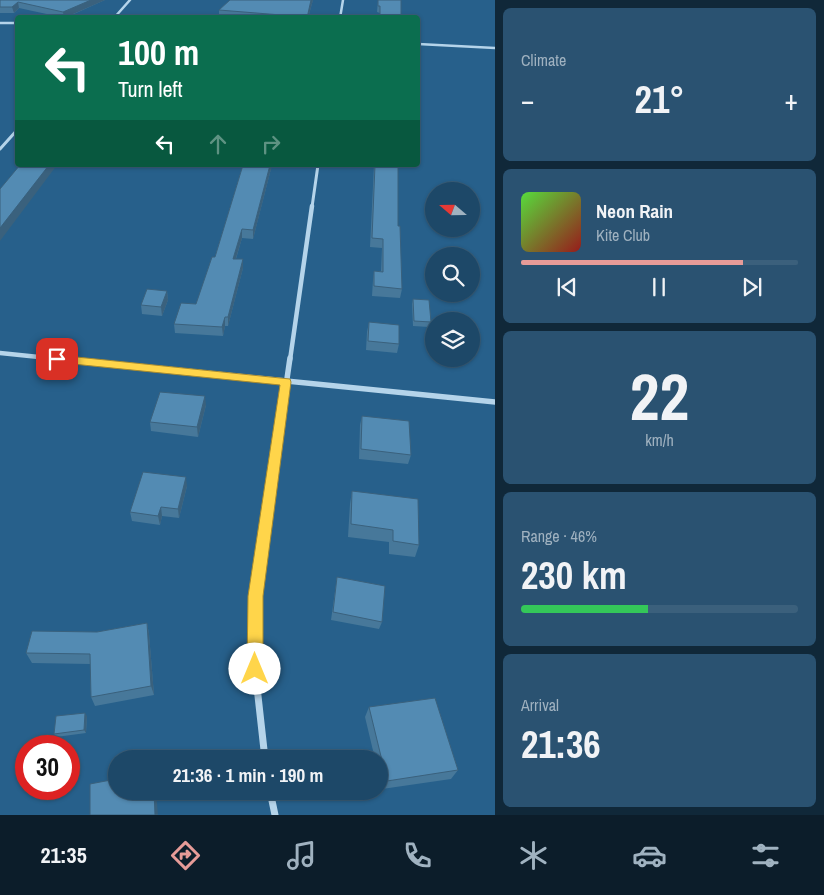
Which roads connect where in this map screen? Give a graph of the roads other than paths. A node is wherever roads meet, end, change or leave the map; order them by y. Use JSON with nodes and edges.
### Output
{"nodes":[{"id":1,"x":130,"y":0,"type":"edge"},
{"id":2,"x":343,"y":0,"type":"edge"},
{"id":3,"x":117,"y":15,"type":"edge"},
{"id":4,"x":340,"y":15,"type":"edge"},
{"id":5,"x":0,"y":23,"type":"edge"},
{"id":6,"x":15,"y":24,"type":"edge"},
{"id":7,"x":420,"y":44,"type":"edge"},
{"id":8,"x":495,"y":48,"type":"edge"},
{"id":9,"x":15,"y":132,"type":"edge"},
{"id":10,"x":0,"y":149,"type":"edge"},
{"id":11,"x":318,"y":167,"type":"edge"},
{"id":12,"x":0,"y":353,"type":"edge"},
{"id":13,"x":286,"y":382,"type":"junction"},
{"id":14,"x":495,"y":402,"type":"edge"},
{"id":15,"x":264,"y":750,"type":"edge"},
{"id":16,"x":272,"y":800,"type":"edge"},
{"id":17,"x":275,"y":815,"type":"edge"}],
"edges":[{"from":1,"to":3,"type":"street"},
{"from":2,"to":4,"type":"street"},
{"from":5,"to":6,"type":"street"},
{"from":7,"to":8,"type":"street"},
{"from":9,"to":10,"type":"street"},
{"from":11,"to":13,"type":"street"},
{"from":12,"to":13,"type":"street"},
{"from":13,"to":14,"type":"street"},
{"from":13,"to":15,"type":"street"},
{"from":16,"to":17,"type":"street"}]}
